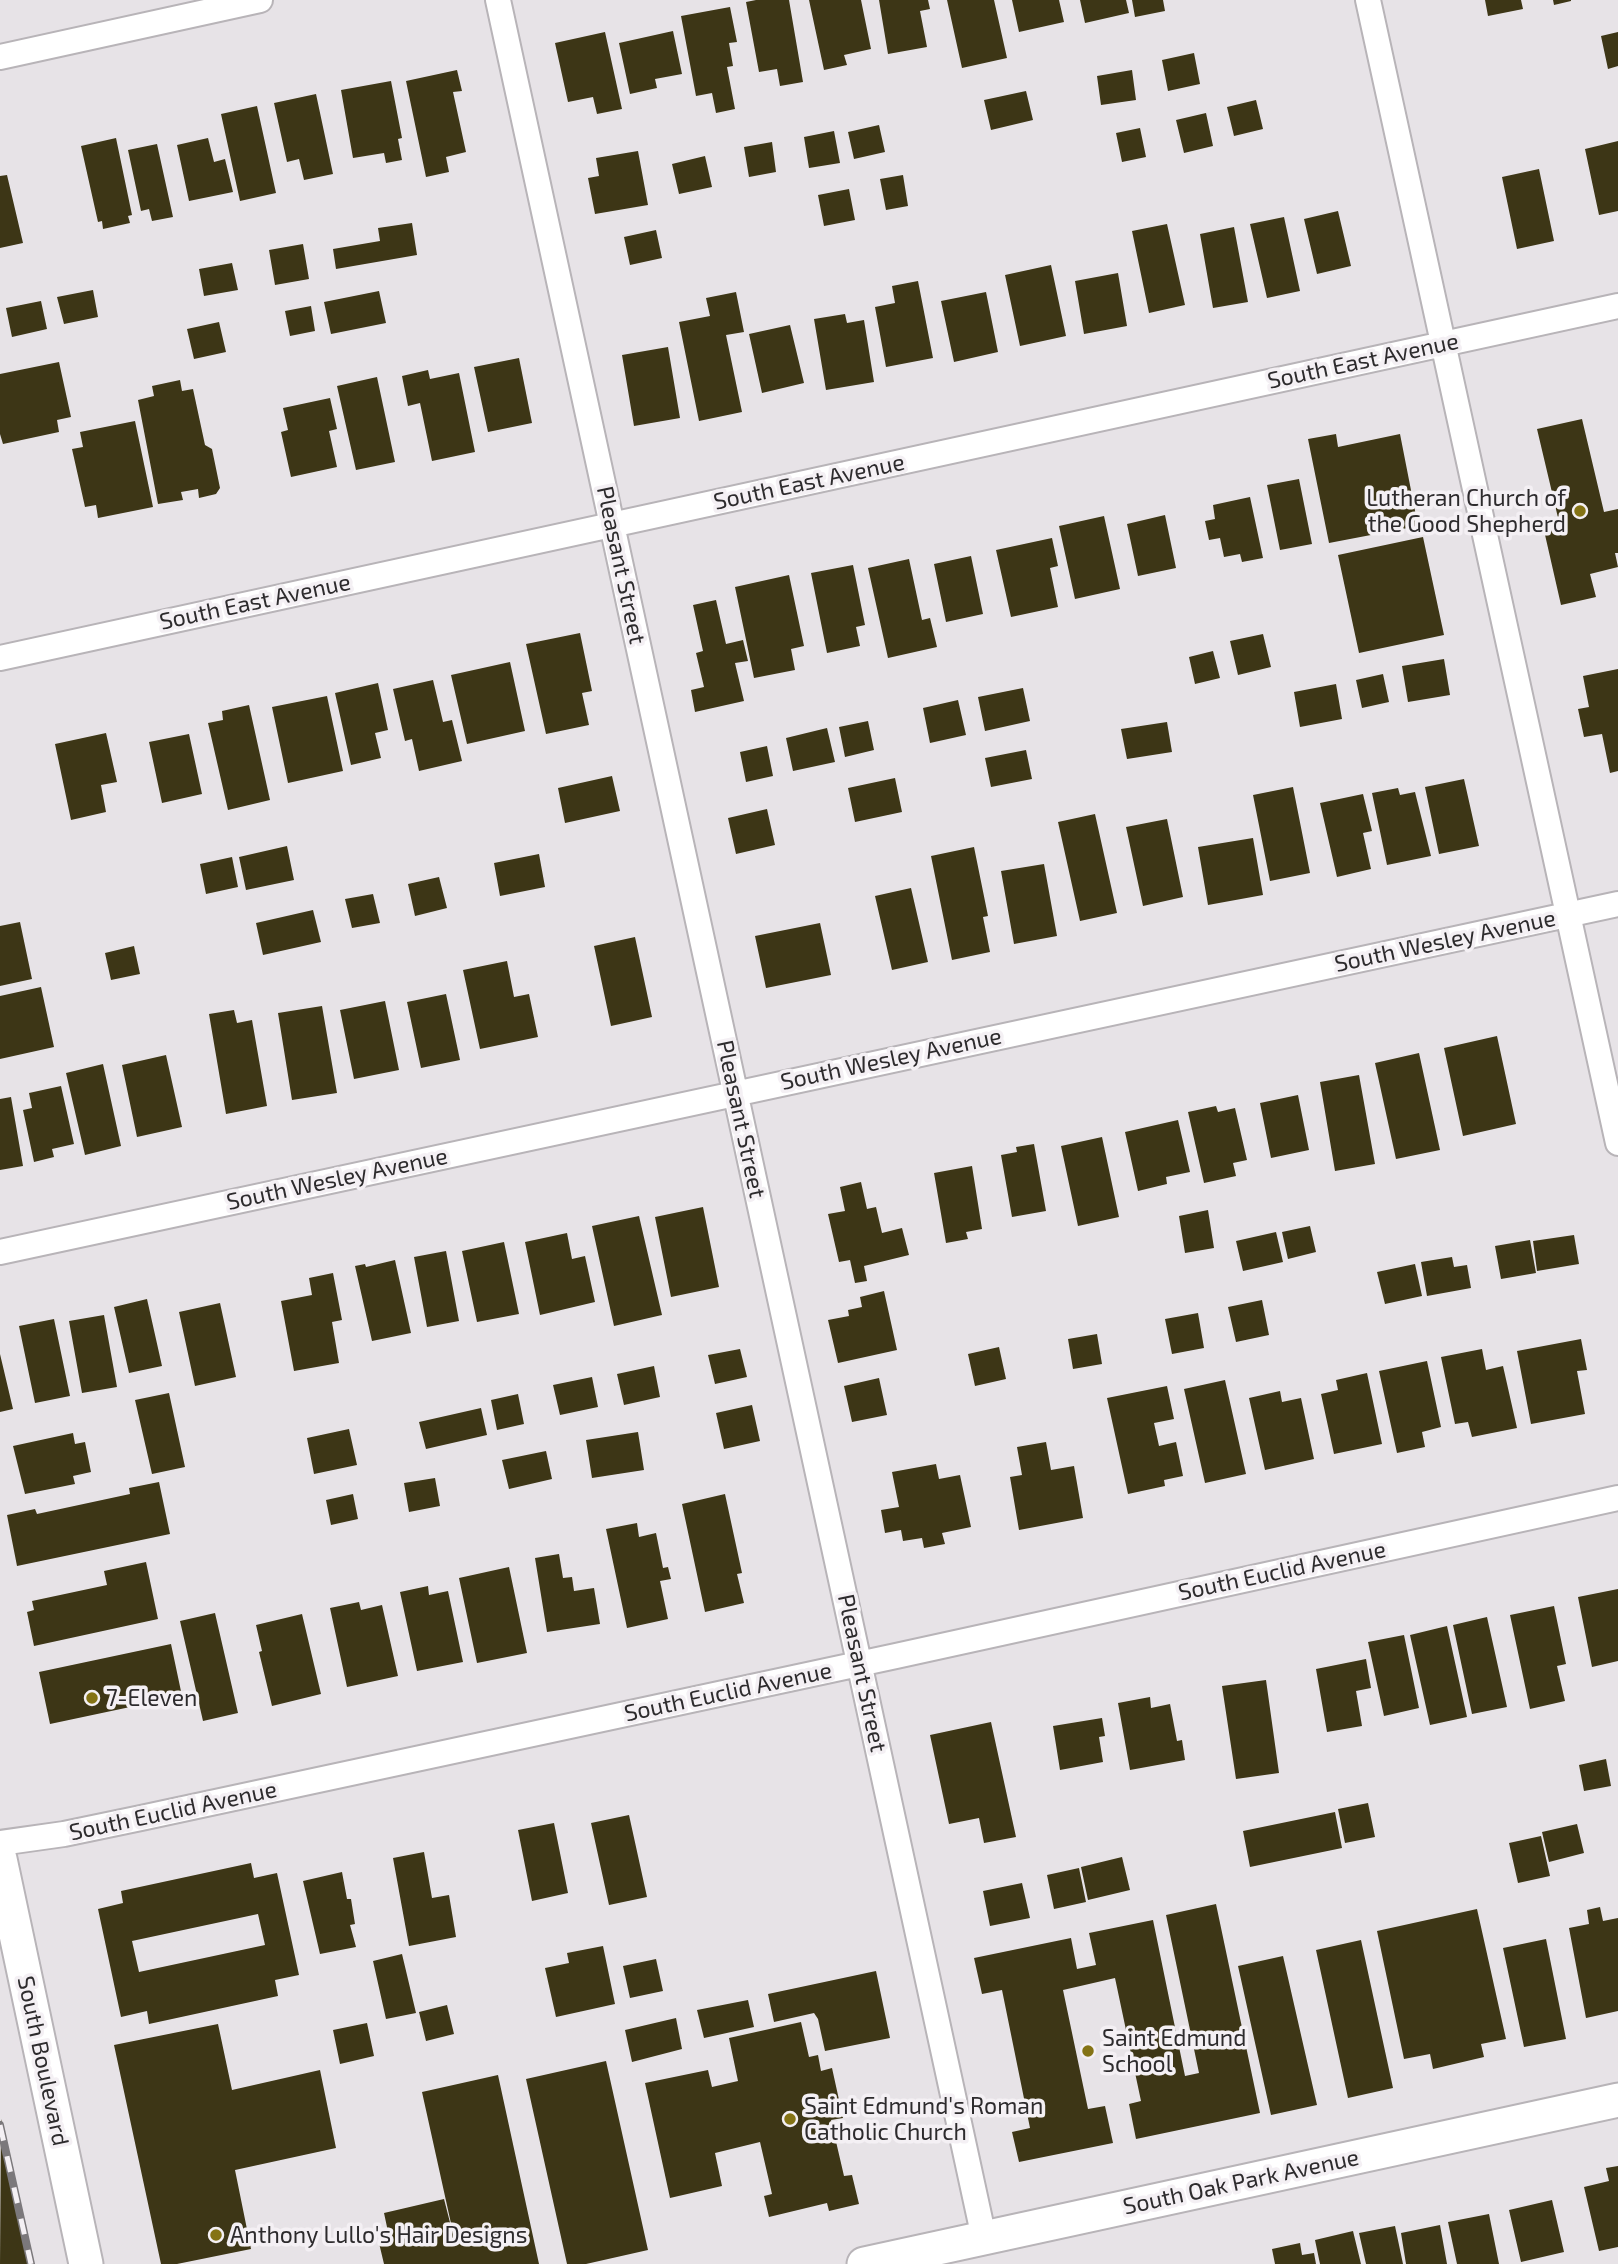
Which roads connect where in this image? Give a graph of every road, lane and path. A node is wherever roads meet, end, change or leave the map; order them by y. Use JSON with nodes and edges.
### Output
{"nodes":[{"id":1,"x":260,"y":0,"type":"edge"},
{"id":2,"x":498,"y":0,"type":"edge"},
{"id":3,"x":1368,"y":0,"type":"edge"},
{"id":4,"x":0,"y":57,"type":"edge"},
{"id":5,"x":1618,"y":306,"type":"edge"},
{"id":6,"x":1443,"y":344,"type":"junction"},
{"id":7,"x":612,"y":525,"type":"junction"},
{"id":8,"x":0,"y":658,"type":"edge"},
{"id":9,"x":1618,"y":904,"type":"edge"},
{"id":10,"x":1569,"y":915,"type":"junction"},
{"id":11,"x":735,"y":1093,"type":"junction"},
{"id":12,"x":1618,"y":1143,"type":"edge"},
{"id":13,"x":0,"y":1252,"type":"edge"},
{"id":14,"x":1618,"y":1497,"type":"edge"},
{"id":15,"x":860,"y":1664,"type":"junction"},
{"id":16,"x":0,"y":1843,"type":"edge"},
{"id":17,"x":0,"y":1859,"type":"edge"},
{"id":18,"x":1618,"y":2100,"type":"edge"},
{"id":19,"x":984,"y":2238,"type":"junction"},
{"id":20,"x":918,"y":2258,"type":"edge"},
{"id":21,"x":86,"y":2264,"type":"edge"},
{"id":22,"x":864,"y":2264,"type":"edge"}],
"edges":[{"from":1,"to":4,"type":"street"},
{"from":2,"to":7,"type":"street","name":"Pleasant Street"},
{"from":3,"to":6,"type":"street"},
{"from":5,"to":6,"type":"street","name":"South East Avenue"},
{"from":6,"to":7,"type":"street","name":"South East Avenue"},
{"from":6,"to":10,"type":"street"},
{"from":7,"to":8,"type":"street","name":"South East Avenue"},
{"from":7,"to":11,"type":"street","name":"Pleasant Street"},
{"from":9,"to":10,"type":"street","name":"South Wesley Avenue"},
{"from":10,"to":11,"type":"street","name":"South Wesley Avenue"},
{"from":10,"to":12,"type":"street"},
{"from":11,"to":13,"type":"street","name":"South Wesley Avenue"},
{"from":11,"to":15,"type":"street","name":"Pleasant Street"},
{"from":14,"to":15,"type":"street","name":"South Euclid Avenue"},
{"from":15,"to":16,"type":"street","name":"South Euclid Avenue"},
{"from":15,"to":19,"type":"street","name":"Pleasant Street"},
{"from":17,"to":21,"type":"street","name":"South Boulevard"},
{"from":18,"to":19,"type":"street","name":"South Oak Park Avenue"},
{"from":19,"to":20,"type":"street","name":"South Oak Park Avenue"},
{"from":20,"to":22,"type":"street","name":"South Oak Park Avenue"}]}
